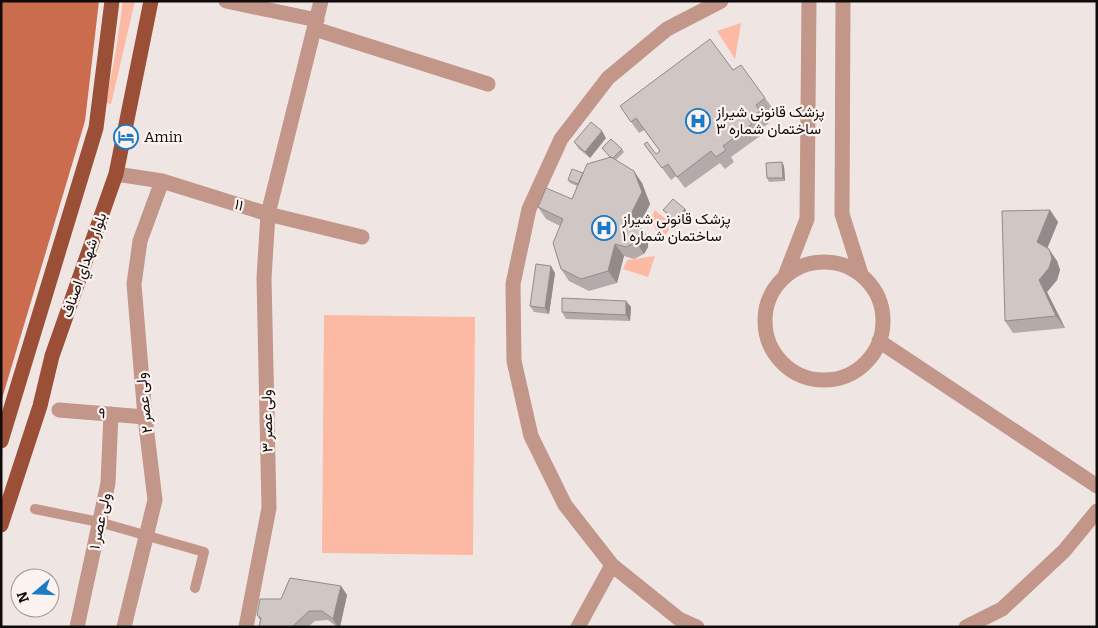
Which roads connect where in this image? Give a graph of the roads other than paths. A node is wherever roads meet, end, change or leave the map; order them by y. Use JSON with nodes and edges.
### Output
{"nodes":[{"id":1,"x":112,"y":1,"type":"edge"},
{"id":2,"x":151,"y":1,"type":"edge"},
{"id":3,"x":226,"y":1,"type":"edge"},
{"id":4,"x":321,"y":1,"type":"edge"},
{"id":5,"x":721,"y":1,"type":"edge"},
{"id":6,"x":809,"y":1,"type":"edge"},
{"id":7,"x":843,"y":1,"type":"edge"},
{"id":8,"x":316,"y":25,"type":"junction"},
{"id":9,"x":488,"y":84,"type":"dead end"},
{"id":10,"x":116,"y":174,"type":"junction"},
{"id":11,"x":162,"y":181,"type":"junction"},
{"id":12,"x":268,"y":214,"type":"junction"},
{"id":13,"x":362,"y":237,"type":"dead end"},
{"id":14,"x":861,"y":274,"type":"junction"},
{"id":15,"x":785,"y":276,"type":"junction"},
{"id":16,"x":878,"y":341,"type":"junction"},
{"id":17,"x":59,"y":410,"type":"dead end"},
{"id":18,"x":111,"y":414,"type":"junction"},
{"id":19,"x":145,"y":417,"type":"junction"},
{"id":20,"x":1,"y":441,"type":"edge"},
{"id":21,"x":1097,"y":486,"type":"edge"},
{"id":22,"x":35,"y":508,"type":"dead end"},
{"id":23,"x":1097,"y":512,"type":"edge"},
{"id":24,"x":99,"y":522,"type":"junction"},
{"id":25,"x":1,"y":525,"type":"edge"},
{"id":26,"x":147,"y":535,"type":"junction"},
{"id":27,"x":612,"y":565,"type":"junction"},
{"id":28,"x":195,"y":588,"type":"dead end"},
{"id":29,"x":77,"y":627,"type":"edge"},
{"id":30,"x":124,"y":627,"type":"edge"},
{"id":31,"x":246,"y":627,"type":"edge"},
{"id":32,"x":578,"y":627,"type":"edge"},
{"id":33,"x":697,"y":627,"type":"edge"},
{"id":34,"x":966,"y":627,"type":"edge"}],
"edges":[{"from":1,"to":20,"type":"main road","name":"بلوار شهداي اصناف"},
{"from":2,"to":10,"type":"main road","name":"بلوار شهداي اصناف"},
{"from":3,"to":8,"type":"street"},
{"from":4,"to":8,"type":"street","name":"ولی عصر ۳"},
{"from":5,"to":27,"type":"street"},
{"from":6,"to":15,"type":"street"},
{"from":7,"to":14,"type":"street"},
{"from":8,"to":9,"type":"street"},
{"from":8,"to":12,"type":"street","name":"ولی عصر ۳"},
{"from":10,"to":11,"type":"street","name":"۱۱"},
{"from":10,"to":25,"type":"main road","name":"بلوار شهداي اصناف"},
{"from":11,"to":12,"type":"street","name":"۱۱"},
{"from":11,"to":19,"type":"street","name":"ولی عصر ۲"},
{"from":12,"to":13,"type":"street","name":"۱۱"},
{"from":12,"to":31,"type":"street","name":"ولی عصر ۳"},
{"from":14,"to":15,"type":"street"},
{"from":14,"to":16,"type":"street"},
{"from":15,"to":16,"type":"street"},
{"from":16,"to":21,"type":"street"},
{"from":17,"to":18,"type":"street","name":"۹"},
{"from":18,"to":19,"type":"street","name":"۹"},
{"from":18,"to":24,"type":"street","name":"ولی عصر ۱"},
{"from":19,"to":26,"type":"street","name":"ولی عصر ۲"},
{"from":22,"to":24,"type":"lane"},
{"from":23,"to":34,"type":"street"},
{"from":24,"to":26,"type":"lane"},
{"from":24,"to":29,"type":"street","name":"ولی عصر ۱"},
{"from":26,"to":28,"type":"lane"},
{"from":26,"to":30,"type":"street","name":"ولی عصر ۲"},
{"from":27,"to":32,"type":"street"},
{"from":27,"to":33,"type":"street"}]}
